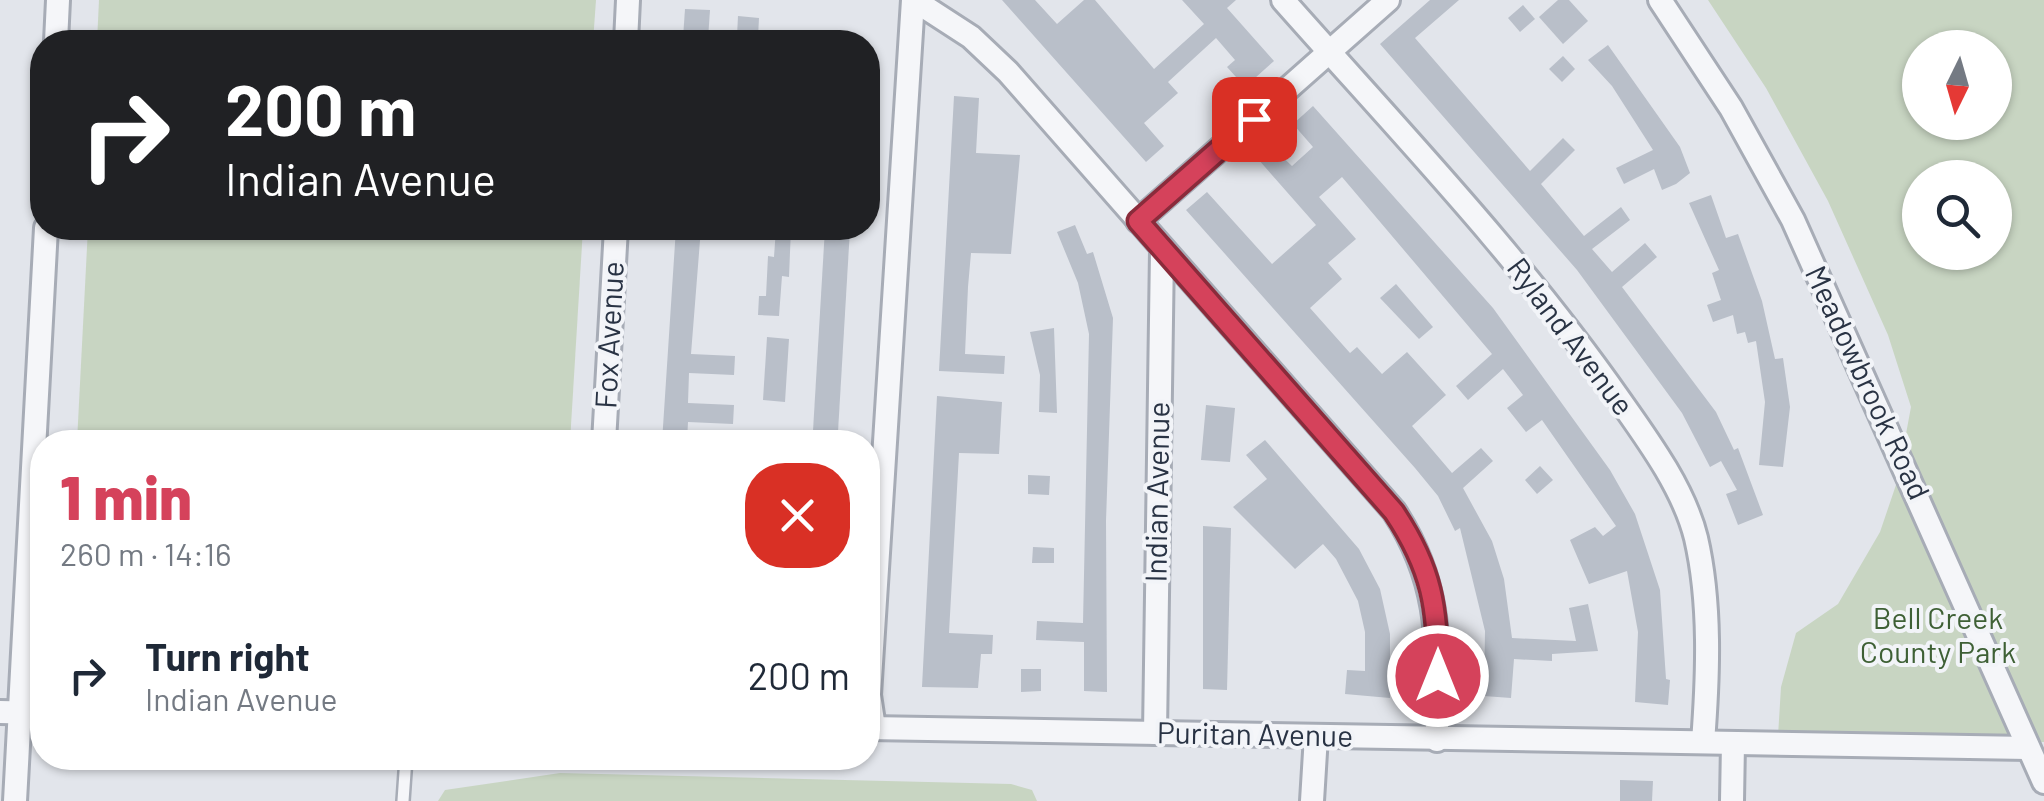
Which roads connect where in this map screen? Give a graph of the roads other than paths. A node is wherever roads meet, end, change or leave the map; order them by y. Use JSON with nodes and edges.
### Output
{"nodes":[{"id":1,"x":58,"y":0,"type":"edge"},
{"id":2,"x":628,"y":0,"type":"edge"},
{"id":3,"x":914,"y":0,"type":"edge"},
{"id":4,"x":1283,"y":0,"type":"edge"},
{"id":5,"x":1388,"y":0,"type":"edge"},
{"id":6,"x":1660,"y":0,"type":"edge"},
{"id":7,"x":57,"y":30,"type":"edge"},
{"id":8,"x":627,"y":30,"type":"edge"},
{"id":9,"x":1329,"y":52,"type":"junction"},
{"id":10,"x":1138,"y":221,"type":"junction"},
{"id":11,"x":45,"y":240,"type":"edge"},
{"id":12,"x":615,"y":240,"type":"edge"},
{"id":13,"x":1162,"y":251,"type":"junction"},
{"id":14,"x":36,"y":430,"type":"edge"},
{"id":15,"x":605,"y":430,"type":"edge"},
{"id":16,"x":880,"y":525,"type":"edge"},
{"id":17,"x":30,"y":538,"type":"edge"},
{"id":18,"x":21,"y":713,"type":"edge"},
{"id":19,"x":880,"y":728,"type":"edge"},
{"id":20,"x":1155,"y":733,"type":"junction"},
{"id":21,"x":1316,"y":736,"type":"junction"},
{"id":22,"x":1438,"y":740,"type":"junction"},
{"id":23,"x":1703,"y":742,"type":"junction"},
{"id":24,"x":1733,"y":743,"type":"junction"},
{"id":25,"x":2028,"y":748,"type":"junction"},
{"id":26,"x":405,"y":770,"type":"edge"},
{"id":27,"x":2044,"y":782,"type":"edge"},
{"id":28,"x":14,"y":801,"type":"edge"},
{"id":29,"x":403,"y":801,"type":"edge"},
{"id":30,"x":1312,"y":801,"type":"edge"},
{"id":31,"x":1732,"y":801,"type":"edge"}],
"edges":[{"from":1,"to":7,"type":"street"},
{"from":2,"to":8,"type":"street"},
{"from":3,"to":10,"type":"street"},
{"from":3,"to":16,"type":"street"},
{"from":4,"to":9,"type":"street","name":"Ryland Avenue"},
{"from":5,"to":9,"type":"street"},
{"from":6,"to":25,"type":"street","name":"Meadowbrook Road"},
{"from":9,"to":10,"type":"street"},
{"from":9,"to":23,"type":"street","name":"Ryland Avenue"},
{"from":10,"to":13,"type":"street"},
{"from":11,"to":14,"type":"street"},
{"from":12,"to":15,"type":"street","name":"Fox Avenue"},
{"from":13,"to":20,"type":"street","name":"Indian Avenue"},
{"from":13,"to":22,"type":"street"},
{"from":17,"to":18,"type":"street"},
{"from":18,"to":28,"type":"street"},
{"from":19,"to":20,"type":"street","name":"Puritan Avenue"},
{"from":20,"to":21,"type":"street","name":"Puritan Avenue"},
{"from":21,"to":22,"type":"street","name":"Puritan Avenue"},
{"from":21,"to":30,"type":"street"},
{"from":22,"to":23,"type":"street","name":"Puritan Avenue"},
{"from":23,"to":24,"type":"street","name":"Puritan Avenue"},
{"from":24,"to":25,"type":"street"},
{"from":24,"to":31,"type":"street"},
{"from":25,"to":27,"type":"street","name":"Meadowbrook Road"},
{"from":26,"to":29,"type":"lane"}]}
